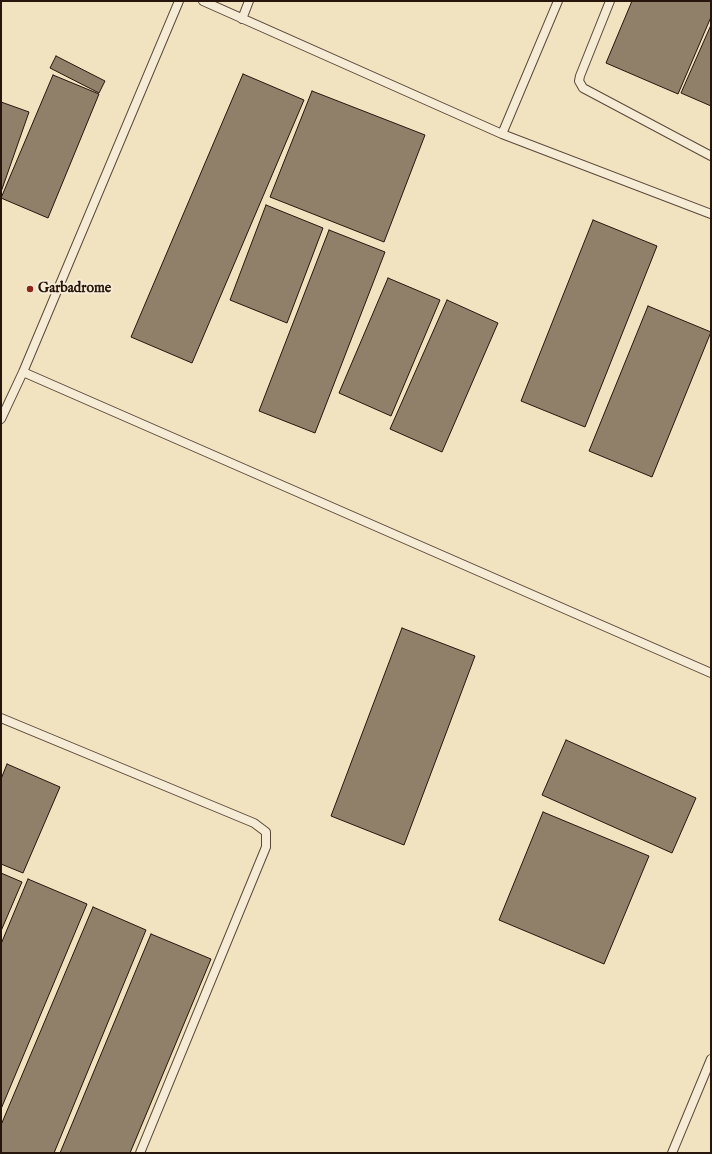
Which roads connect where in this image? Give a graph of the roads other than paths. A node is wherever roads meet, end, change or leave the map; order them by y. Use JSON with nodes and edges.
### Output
{"nodes":[{"id":1,"x":179,"y":1,"type":"edge"},
{"id":2,"x":203,"y":1,"type":"edge"},
{"id":3,"x":250,"y":1,"type":"edge"},
{"id":4,"x":558,"y":1,"type":"edge"},
{"id":5,"x":610,"y":1,"type":"edge"},
{"id":6,"x":242,"y":19,"type":"junction"},
{"id":7,"x":502,"y":134,"type":"junction"},
{"id":8,"x":711,"y":156,"type":"edge"},
{"id":9,"x":711,"y":214,"type":"edge"},
{"id":10,"x":23,"y":372,"type":"junction"},
{"id":11,"x":1,"y":419,"type":"edge"},
{"id":12,"x":711,"y":673,"type":"edge"},
{"id":13,"x":1,"y":718,"type":"edge"},
{"id":14,"x":711,"y":1059,"type":"edge"},
{"id":15,"x":140,"y":1153,"type":"edge"},
{"id":16,"x":672,"y":1153,"type":"edge"}],
"edges":[{"from":1,"to":10,"type":"lane"},
{"from":2,"to":6,"type":"lane"},
{"from":3,"to":6,"type":"lane"},
{"from":4,"to":7,"type":"lane"},
{"from":5,"to":8,"type":"lane"},
{"from":6,"to":7,"type":"lane"},
{"from":7,"to":9,"type":"lane"},
{"from":10,"to":11,"type":"lane"},
{"from":10,"to":12,"type":"lane"},
{"from":13,"to":15,"type":"lane"},
{"from":14,"to":16,"type":"lane"}]}
